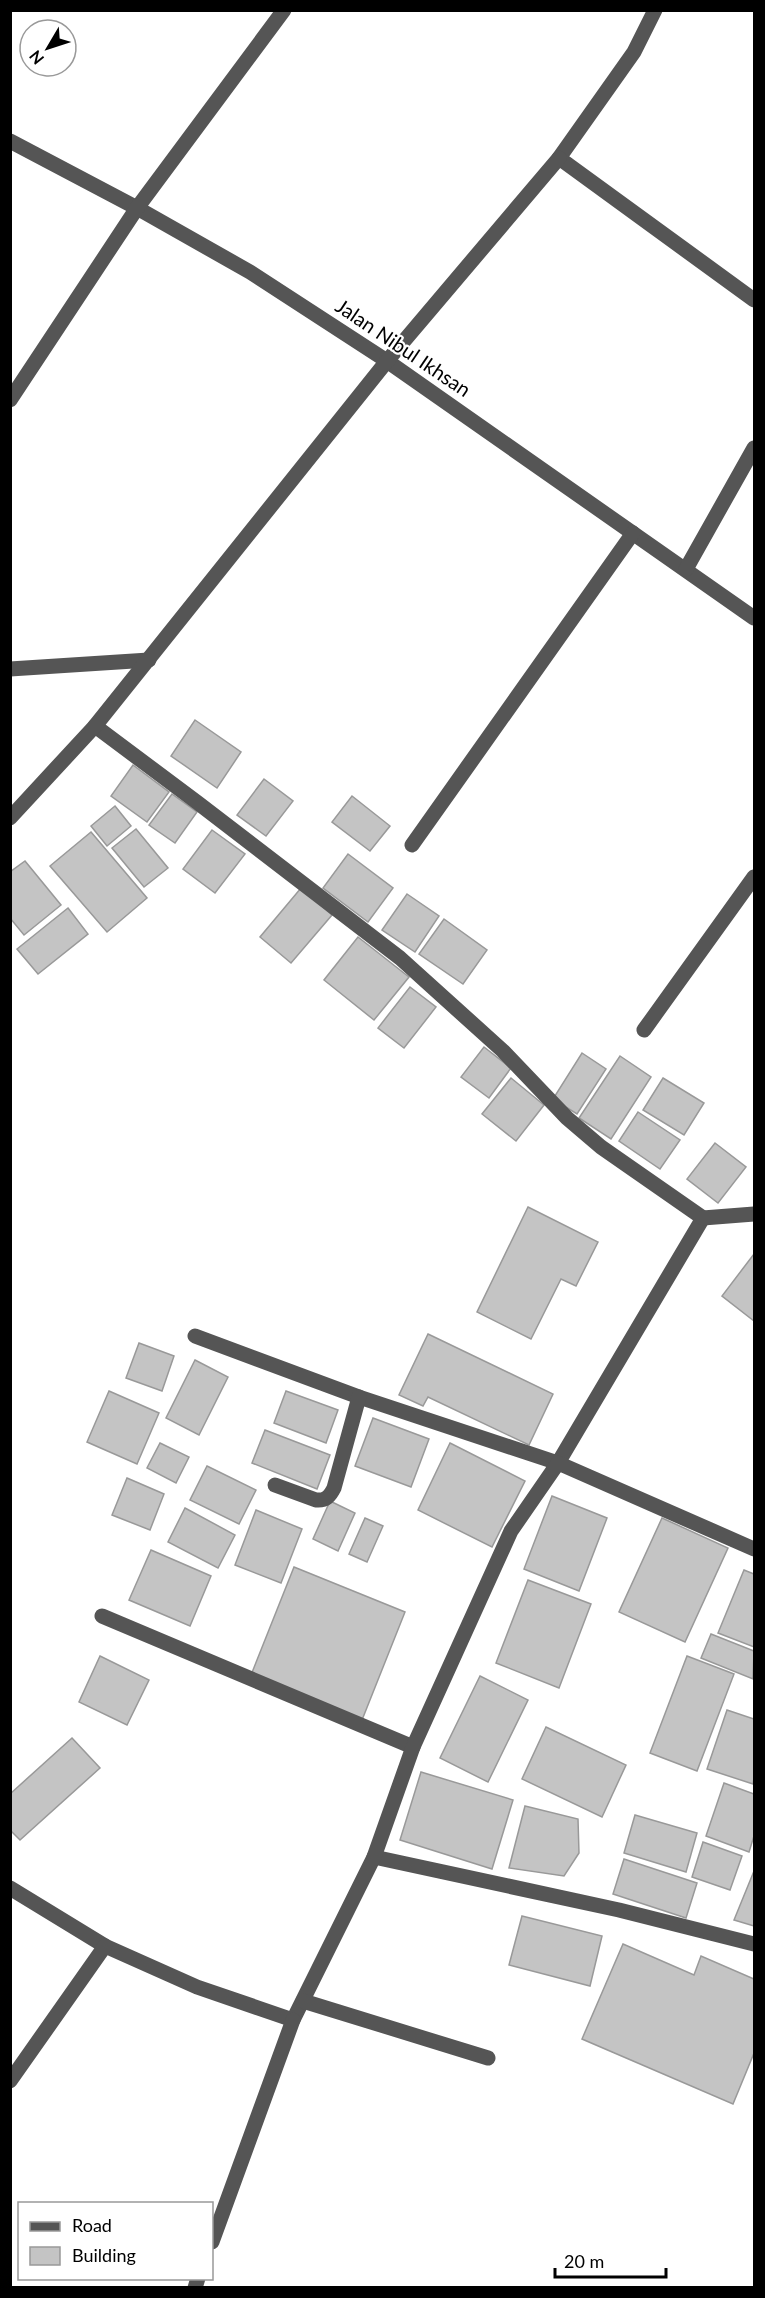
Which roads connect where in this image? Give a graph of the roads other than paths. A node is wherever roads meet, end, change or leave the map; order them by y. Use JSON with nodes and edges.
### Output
{"nodes":[{"id":1,"x":285,"y":10,"type":"edge"},
{"id":2,"x":655,"y":10,"type":"edge"},
{"id":3,"x":10,"y":141,"type":"edge"},
{"id":4,"x":559,"y":158,"type":"junction"},
{"id":5,"x":137,"y":208,"type":"junction"},
{"id":6,"x":754,"y":300,"type":"edge"},
{"id":7,"x":387,"y":362,"type":"junction"},
{"id":8,"x":10,"y":400,"type":"edge"},
{"id":9,"x":754,"y":448,"type":"edge"},
{"id":10,"x":633,"y":533,"type":"junction"},
{"id":11,"x":686,"y":569,"type":"junction"},
{"id":12,"x":754,"y":618,"type":"edge"},
{"id":13,"x":148,"y":660,"type":"junction"},
{"id":14,"x":10,"y":669,"type":"edge"},
{"id":15,"x":95,"y":726,"type":"junction"},
{"id":16,"x":10,"y":818,"type":"edge"},
{"id":17,"x":412,"y":845,"type":"dead end"},
{"id":18,"x":754,"y":878,"type":"edge"},
{"id":19,"x":644,"y":1030,"type":"dead end"},
{"id":20,"x":754,"y":1214,"type":"edge"},
{"id":21,"x":703,"y":1218,"type":"junction"},
{"id":22,"x":195,"y":1336,"type":"dead end"},
{"id":23,"x":359,"y":1397,"type":"junction"},
{"id":24,"x":558,"y":1463,"type":"junction"},
{"id":25,"x":275,"y":1485,"type":"dead end"},
{"id":26,"x":754,"y":1549,"type":"edge"},
{"id":27,"x":102,"y":1616,"type":"dead end"},
{"id":28,"x":413,"y":1747,"type":"junction"},
{"id":29,"x":374,"y":1857,"type":"junction"},
{"id":30,"x":10,"y":1888,"type":"edge"},
{"id":31,"x":754,"y":1944,"type":"edge"},
{"id":32,"x":105,"y":1946,"type":"junction"},
{"id":33,"x":303,"y":2001,"type":"junction"},
{"id":34,"x":293,"y":2019,"type":"junction"},
{"id":35,"x":488,"y":2058,"type":"dead end"},
{"id":36,"x":10,"y":2081,"type":"edge"},
{"id":37,"x":213,"y":2239,"type":"edge"}],
"edges":[{"from":1,"to":5,"type":"street"},
{"from":2,"to":4,"type":"street"},
{"from":3,"to":5,"type":"street","name":"Jalan Nibul Ikhsan"},
{"from":4,"to":6,"type":"street"},
{"from":4,"to":7,"type":"street"},
{"from":5,"to":7,"type":"street","name":"Jalan Nibul Ikhsan"},
{"from":5,"to":8,"type":"street"},
{"from":7,"to":10,"type":"street","name":"Jalan Nibul Ikhsan"},
{"from":7,"to":13,"type":"street"},
{"from":9,"to":11,"type":"street"},
{"from":10,"to":11,"type":"street","name":"Jalan Nibul Ikhsan"},
{"from":10,"to":17,"type":"street"},
{"from":11,"to":12,"type":"street","name":"Jalan Nibul Ikhsan"},
{"from":13,"to":14,"type":"street"},
{"from":13,"to":15,"type":"street"},
{"from":15,"to":16,"type":"street"},
{"from":15,"to":21,"type":"street"},
{"from":18,"to":19,"type":"street"},
{"from":20,"to":21,"type":"street"},
{"from":21,"to":24,"type":"street"},
{"from":22,"to":23,"type":"street"},
{"from":23,"to":24,"type":"street"},
{"from":23,"to":25,"type":"street"},
{"from":24,"to":26,"type":"street"},
{"from":24,"to":28,"type":"street"},
{"from":27,"to":28,"type":"street"},
{"from":28,"to":29,"type":"street"},
{"from":29,"to":31,"type":"street"},
{"from":29,"to":33,"type":"street"},
{"from":30,"to":32,"type":"street"},
{"from":32,"to":34,"type":"street"},
{"from":32,"to":36,"type":"street"},
{"from":33,"to":34,"type":"street"},
{"from":33,"to":35,"type":"street"},
{"from":34,"to":37,"type":"street"}]}
